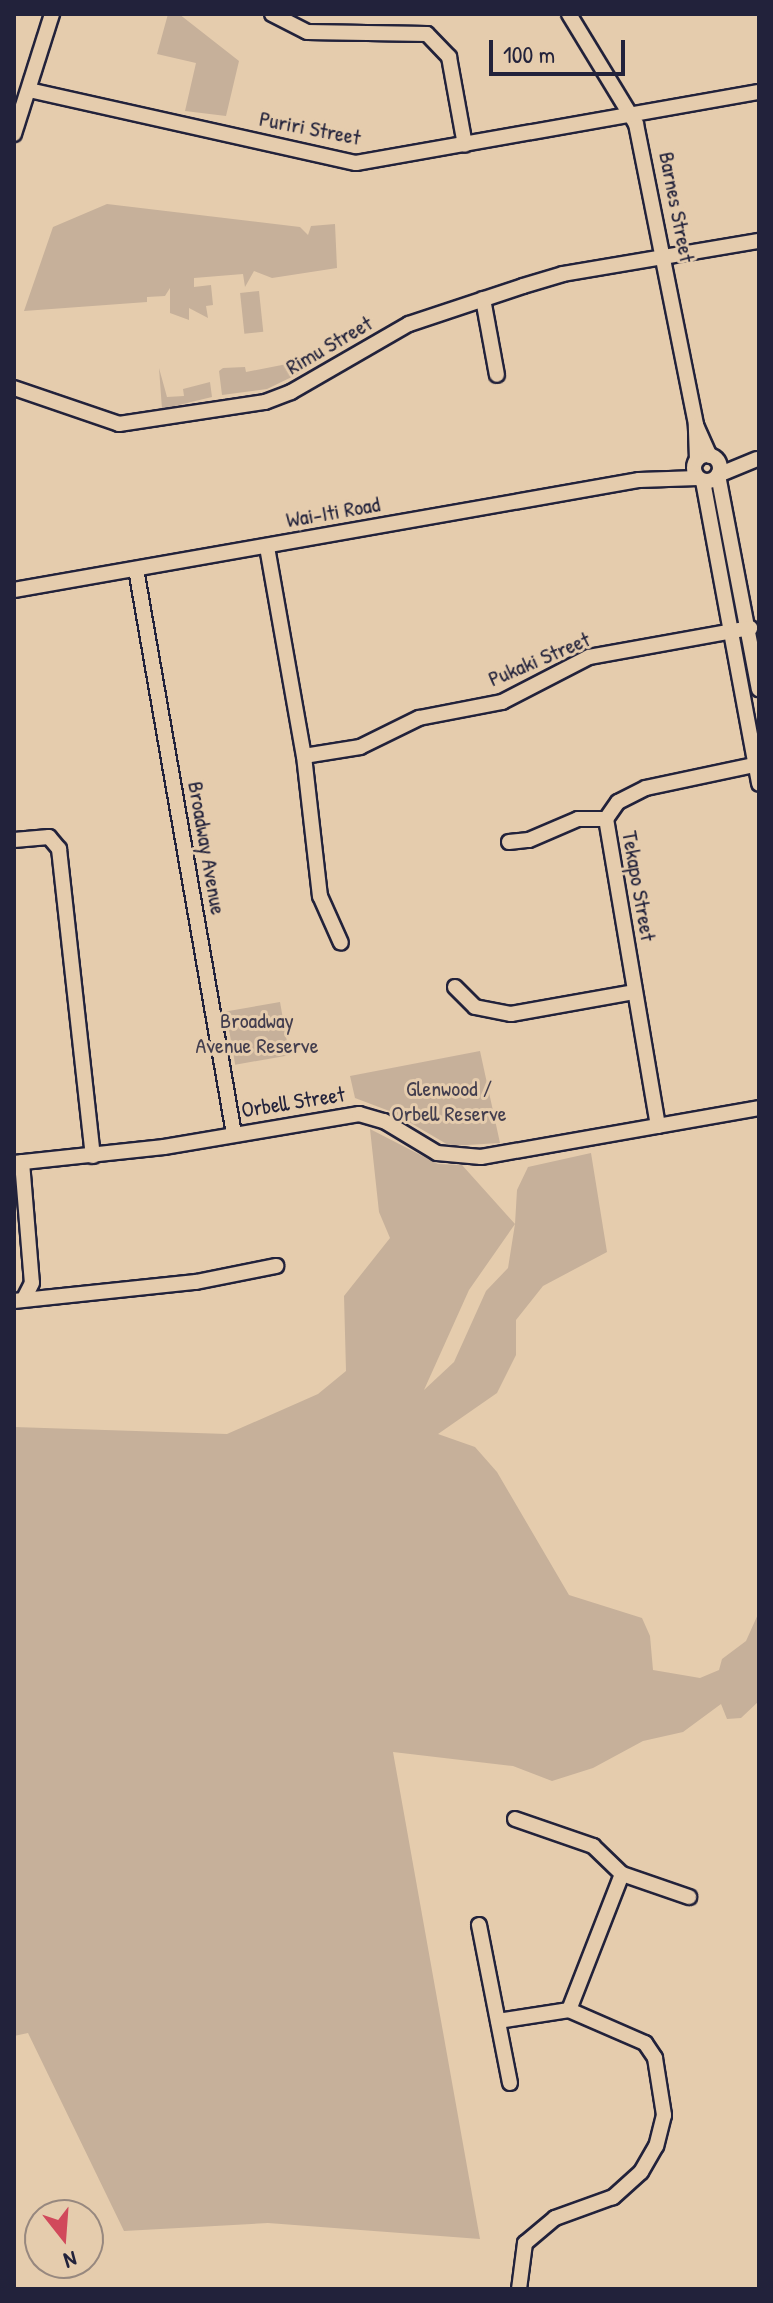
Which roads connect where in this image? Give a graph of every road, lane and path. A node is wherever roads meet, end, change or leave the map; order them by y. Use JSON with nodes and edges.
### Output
{"nodes":[{"id":1,"x":52,"y":14,"type":"edge"},
{"id":2,"x":272,"y":14,"type":"edge"},
{"id":3,"x":569,"y":14,"type":"edge"},
{"id":4,"x":29,"y":90,"type":"junction"},
{"id":5,"x":759,"y":92,"type":"edge"},
{"id":6,"x":631,"y":114,"type":"junction"},
{"id":7,"x":15,"y":128,"type":"edge"},
{"id":8,"x":465,"y":145,"type":"junction"},
{"id":9,"x":759,"y":241,"type":"edge"},
{"id":10,"x":664,"y":256,"type":"junction"},
{"id":11,"x":483,"y":299,"type":"junction"},
{"id":12,"x":497,"y":375,"type":"dead end"},
{"id":13,"x":14,"y":388,"type":"edge"},
{"id":14,"x":758,"y":459,"type":"edge"},
{"id":15,"x":705,"y":468,"type":"junction"},
{"id":16,"x":267,"y":547,"type":"junction"},
{"id":17,"x":136,"y":569,"type":"junction"},
{"id":18,"x":14,"y":590,"type":"edge"},
{"id":19,"x":750,"y":628,"type":"junction"},
{"id":20,"x":730,"y":631,"type":"junction"},
{"id":21,"x":759,"y":689,"type":"edge"},
{"id":22,"x":752,"y":701,"type":"edge"},
{"id":23,"x":304,"y":756,"type":"junction"},
{"id":24,"x":757,"y":765,"type":"edge"},
{"id":25,"x":759,"y":784,"type":"edge"},
{"id":26,"x":606,"y":819,"type":"junction"},
{"id":27,"x":14,"y":840,"type":"edge"},
{"id":28,"x":509,"y":842,"type":"dead end"},
{"id":29,"x":341,"y":943,"type":"dead end"},
{"id":30,"x":455,"y":987,"type":"dead end"},
{"id":31,"x":635,"y":992,"type":"junction"},
{"id":32,"x":759,"y":1108,"type":"edge"},
{"id":33,"x":658,"y":1126,"type":"junction"},
{"id":34,"x":234,"y":1134,"type":"junction"},
{"id":35,"x":93,"y":1156,"type":"junction"},
{"id":36,"x":18,"y":1163,"type":"edge"},
{"id":37,"x":276,"y":1266,"type":"dead end"},
{"id":38,"x":19,"y":1300,"type":"edge"},
{"id":39,"x":515,"y":1819,"type":"dead end"},
{"id":40,"x":622,"y":1874,"type":"junction"},
{"id":41,"x":689,"y":1897,"type":"dead end"},
{"id":42,"x":479,"y":1925,"type":"dead end"},
{"id":43,"x":569,"y":2010,"type":"junction"},
{"id":44,"x":498,"y":2021,"type":"junction"},
{"id":45,"x":510,"y":2083,"type":"dead end"},
{"id":46,"x":519,"y":2289,"type":"edge"}],
"edges":[{"from":1,"to":4,"type":"street"},
{"from":2,"to":8,"type":"street"},
{"from":3,"to":6,"type":"street","name":"Barnes Street"},
{"from":4,"to":7,"type":"street"},
{"from":4,"to":8,"type":"street","name":"Puriri Street"},
{"from":5,"to":6,"type":"street","name":"Puriri Street"},
{"from":6,"to":8,"type":"street","name":"Puriri Street"},
{"from":6,"to":10,"type":"street","name":"Barnes Street"},
{"from":9,"to":10,"type":"street","name":"Rimu Street"},
{"from":10,"to":11,"type":"street","name":"Rimu Street"},
{"from":10,"to":15,"type":"street","name":"Barnes Street"},
{"from":11,"to":12,"type":"street"},
{"from":11,"to":13,"type":"street","name":"Rimu Street"},
{"from":14,"to":15,"type":"street","name":"Wai-Iti Road"},
{"from":15,"to":16,"type":"street","name":"Wai-Iti Road"},
{"from":15,"to":19,"type":"street"},
{"from":15,"to":20,"type":"street"},
{"from":16,"to":17,"type":"street","name":"Wai-Iti Road"},
{"from":16,"to":23,"type":"street"},
{"from":17,"to":18,"type":"street","name":"Wai-Iti Road"},
{"from":17,"to":34,"type":"street","name":"Broadway Avenue"},
{"from":19,"to":20,"type":"street","name":"Pukaki Street"},
{"from":19,"to":21,"type":"street"},
{"from":20,"to":22,"type":"street"},
{"from":20,"to":23,"type":"street","name":"Pukaki Street"},
{"from":22,"to":24,"type":"street"},
{"from":23,"to":29,"type":"street"},
{"from":24,"to":25,"type":"street"},
{"from":24,"to":26,"type":"street","name":"Tekapo Street"},
{"from":26,"to":28,"type":"street"},
{"from":26,"to":31,"type":"street","name":"Tekapo Street"},
{"from":27,"to":35,"type":"street"},
{"from":30,"to":31,"type":"street"},
{"from":31,"to":33,"type":"street","name":"Tekapo Street"},
{"from":32,"to":33,"type":"street","name":"Orbell Street"},
{"from":33,"to":34,"type":"street","name":"Orbell Street"},
{"from":34,"to":35,"type":"street","name":"Orbell Street"},
{"from":35,"to":36,"type":"street","name":"Orbell Street"},
{"from":36,"to":38,"type":"street"},
{"from":37,"to":38,"type":"street"},
{"from":39,"to":40,"type":"street"},
{"from":40,"to":41,"type":"street"},
{"from":40,"to":43,"type":"street"},
{"from":42,"to":44,"type":"street"},
{"from":43,"to":44,"type":"street"},
{"from":43,"to":46,"type":"street"},
{"from":44,"to":45,"type":"street"}]}
